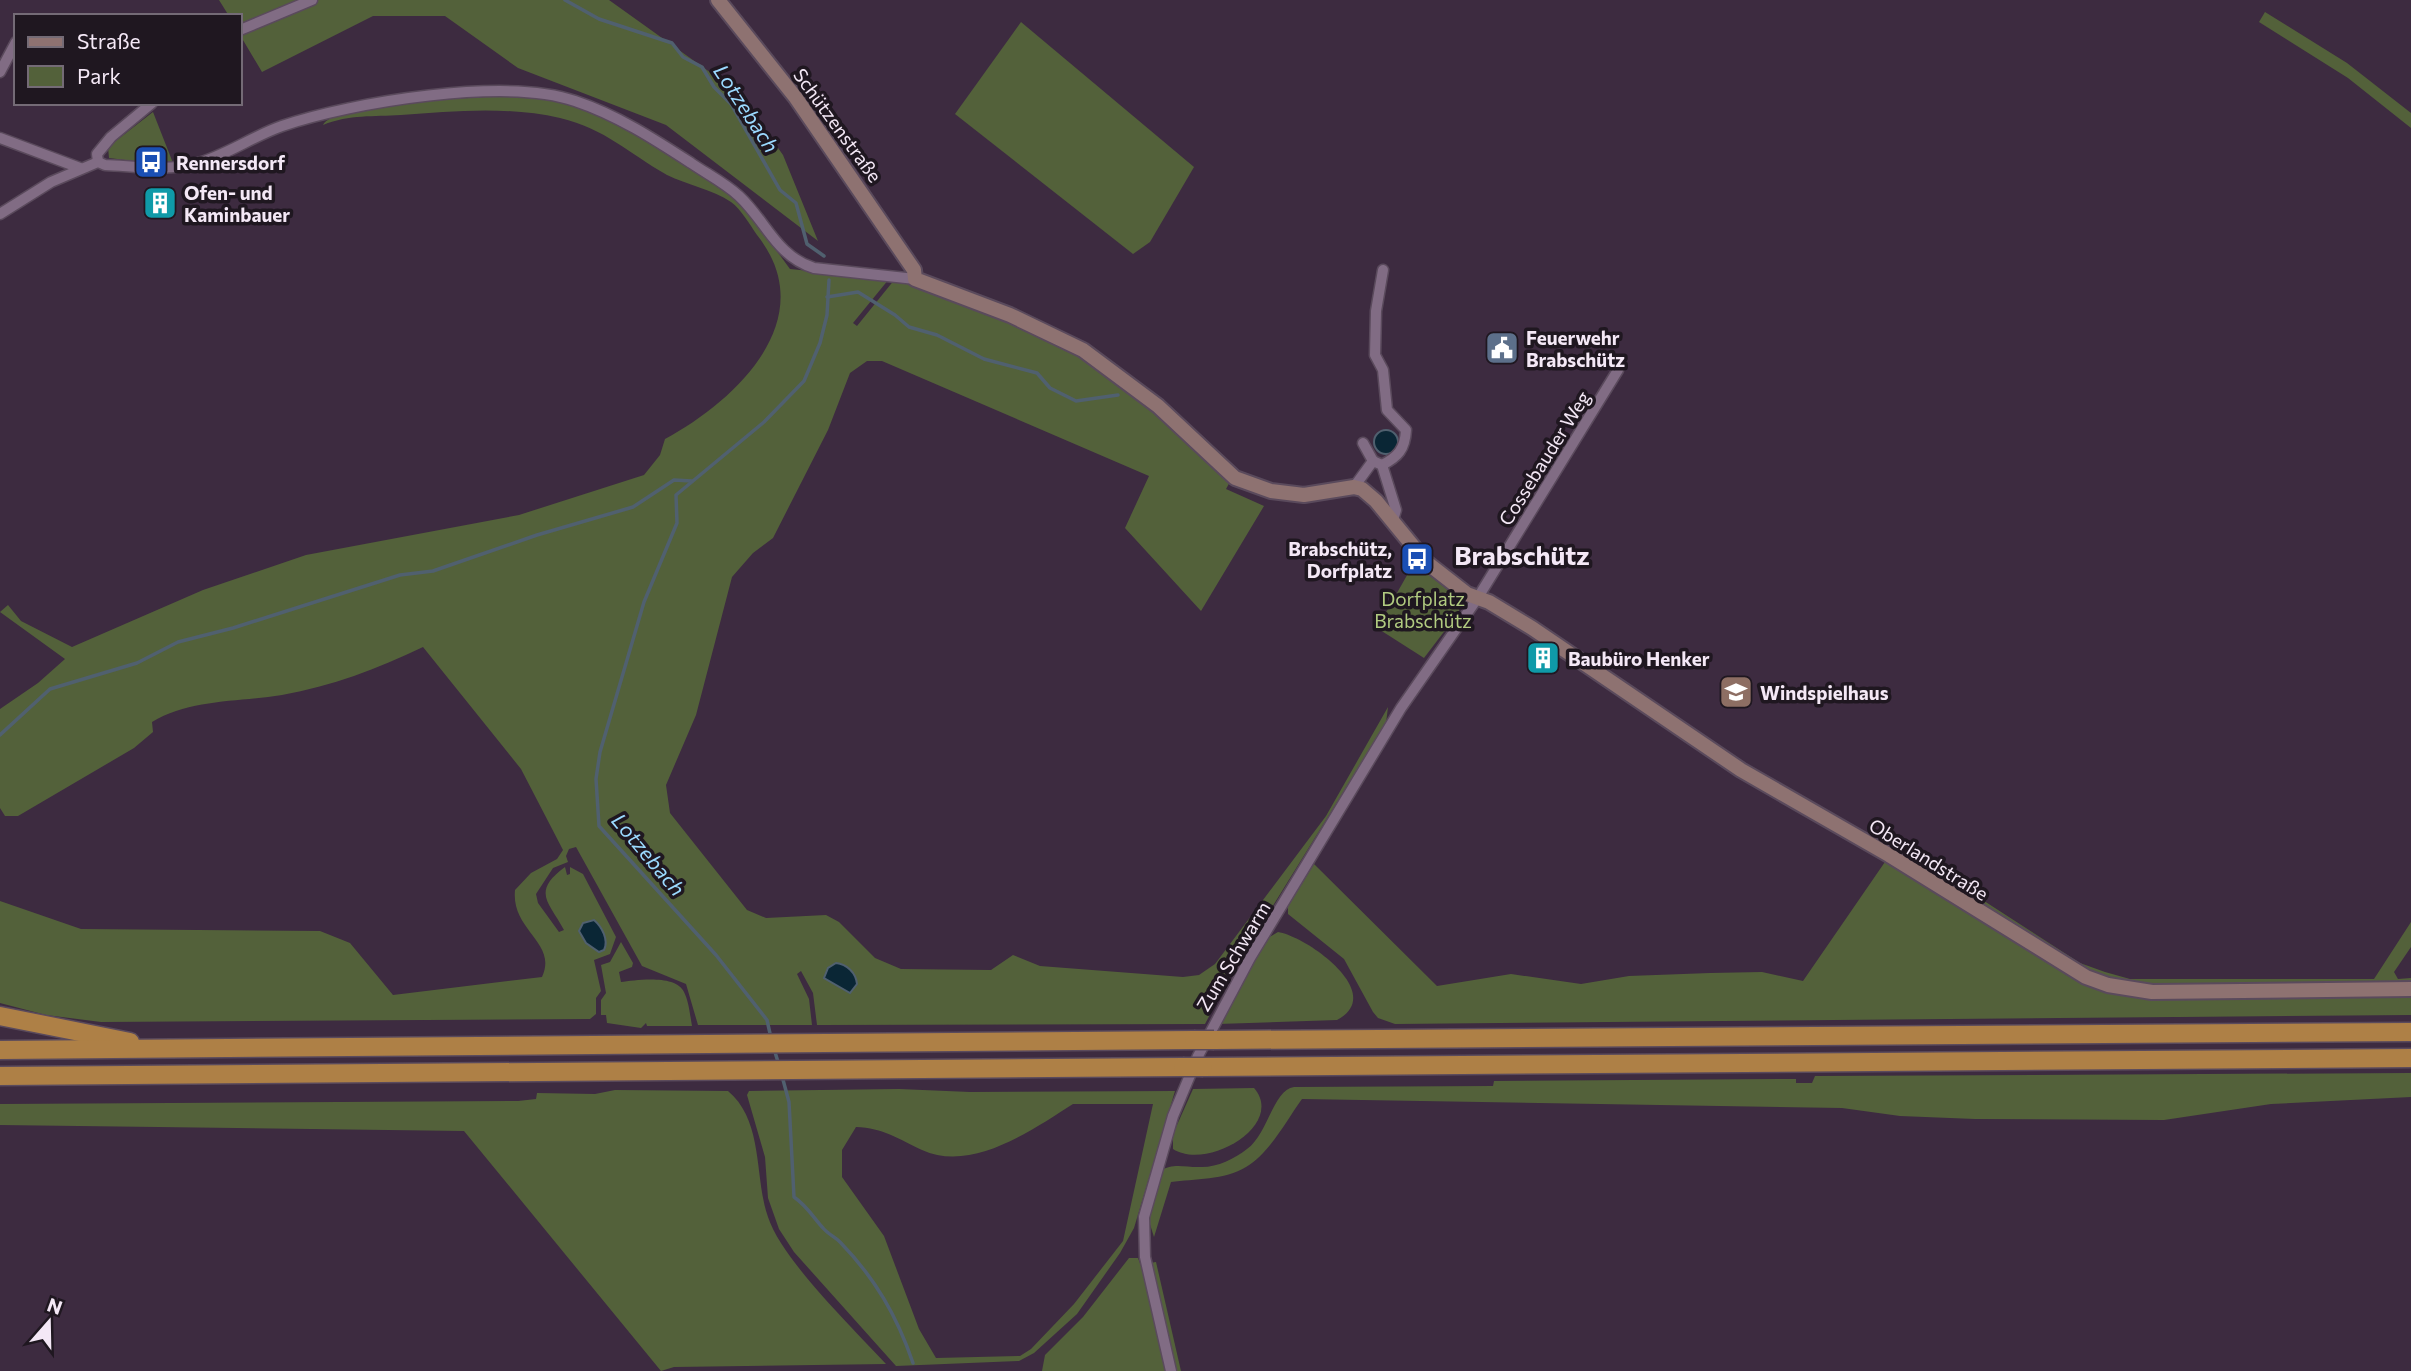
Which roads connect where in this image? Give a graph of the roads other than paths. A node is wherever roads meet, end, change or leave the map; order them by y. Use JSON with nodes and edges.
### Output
{"nodes":[{"id":1,"x":312,"y":0,"type":"edge"},
{"id":2,"x":718,"y":0,"type":"edge"},
{"id":3,"x":242,"y":29,"type":"edge"},
{"id":4,"x":14,"y":46,"type":"edge"},
{"id":5,"x":0,"y":72,"type":"edge"},
{"id":6,"x":150,"y":105,"type":"edge"},
{"id":7,"x":0,"y":138,"type":"edge"},
{"id":8,"x":98,"y":162,"type":"junction"},
{"id":9,"x":81,"y":169,"type":"junction"},
{"id":10,"x":0,"y":214,"type":"edge"},
{"id":11,"x":1383,"y":271,"type":"dead end"},
{"id":12,"x":915,"y":279,"type":"junction"},
{"id":13,"x":1618,"y":370,"type":"dead end"},
{"id":14,"x":1363,"y":443,"type":"dead end"},
{"id":15,"x":1377,"y":463,"type":"junction"},
{"id":16,"x":1354,"y":487,"type":"junction"},
{"id":17,"x":1393,"y":520,"type":"junction"},
{"id":18,"x":1476,"y":599,"type":"junction"},
{"id":19,"x":2411,"y":989,"type":"edge"},
{"id":20,"x":0,"y":1016,"type":"edge"},
{"id":21,"x":2411,"y":1032,"type":"edge"},
{"id":22,"x":175,"y":1050,"type":"junction"},
{"id":23,"x":0,"y":1051,"type":"edge"},
{"id":24,"x":2411,"y":1058,"type":"edge"},
{"id":25,"x":0,"y":1076,"type":"edge"},
{"id":26,"x":1171,"y":1371,"type":"edge"}],
"edges":[{"from":1,"to":3,"type":"street"},
{"from":2,"to":12,"type":"street","name":"Schützenstraße"},
{"from":4,"to":5,"type":"street"},
{"from":6,"to":8,"type":"street"},
{"from":7,"to":9,"type":"street"},
{"from":8,"to":9,"type":"street"},
{"from":8,"to":12,"type":"street"},
{"from":9,"to":10,"type":"street"},
{"from":11,"to":15,"type":"street"},
{"from":12,"to":16,"type":"street"},
{"from":13,"to":18,"type":"street","name":"Cossebauder Weg"},
{"from":14,"to":15,"type":"street"},
{"from":15,"to":16,"type":"street"},
{"from":15,"to":17,"type":"street"},
{"from":16,"to":17,"type":"street","name":"Oberlandstraße"},
{"from":17,"to":18,"type":"street","name":"Oberlandstraße"},
{"from":18,"to":19,"type":"street","name":"Oberlandstraße"},
{"from":18,"to":26,"type":"street","name":"Zum Schwarm"},
{"from":20,"to":22,"type":"highway"},
{"from":21,"to":22,"type":"highway","bridge":true},
{"from":22,"to":23,"type":"highway"},
{"from":24,"to":25,"type":"highway","bridge":true}]}
